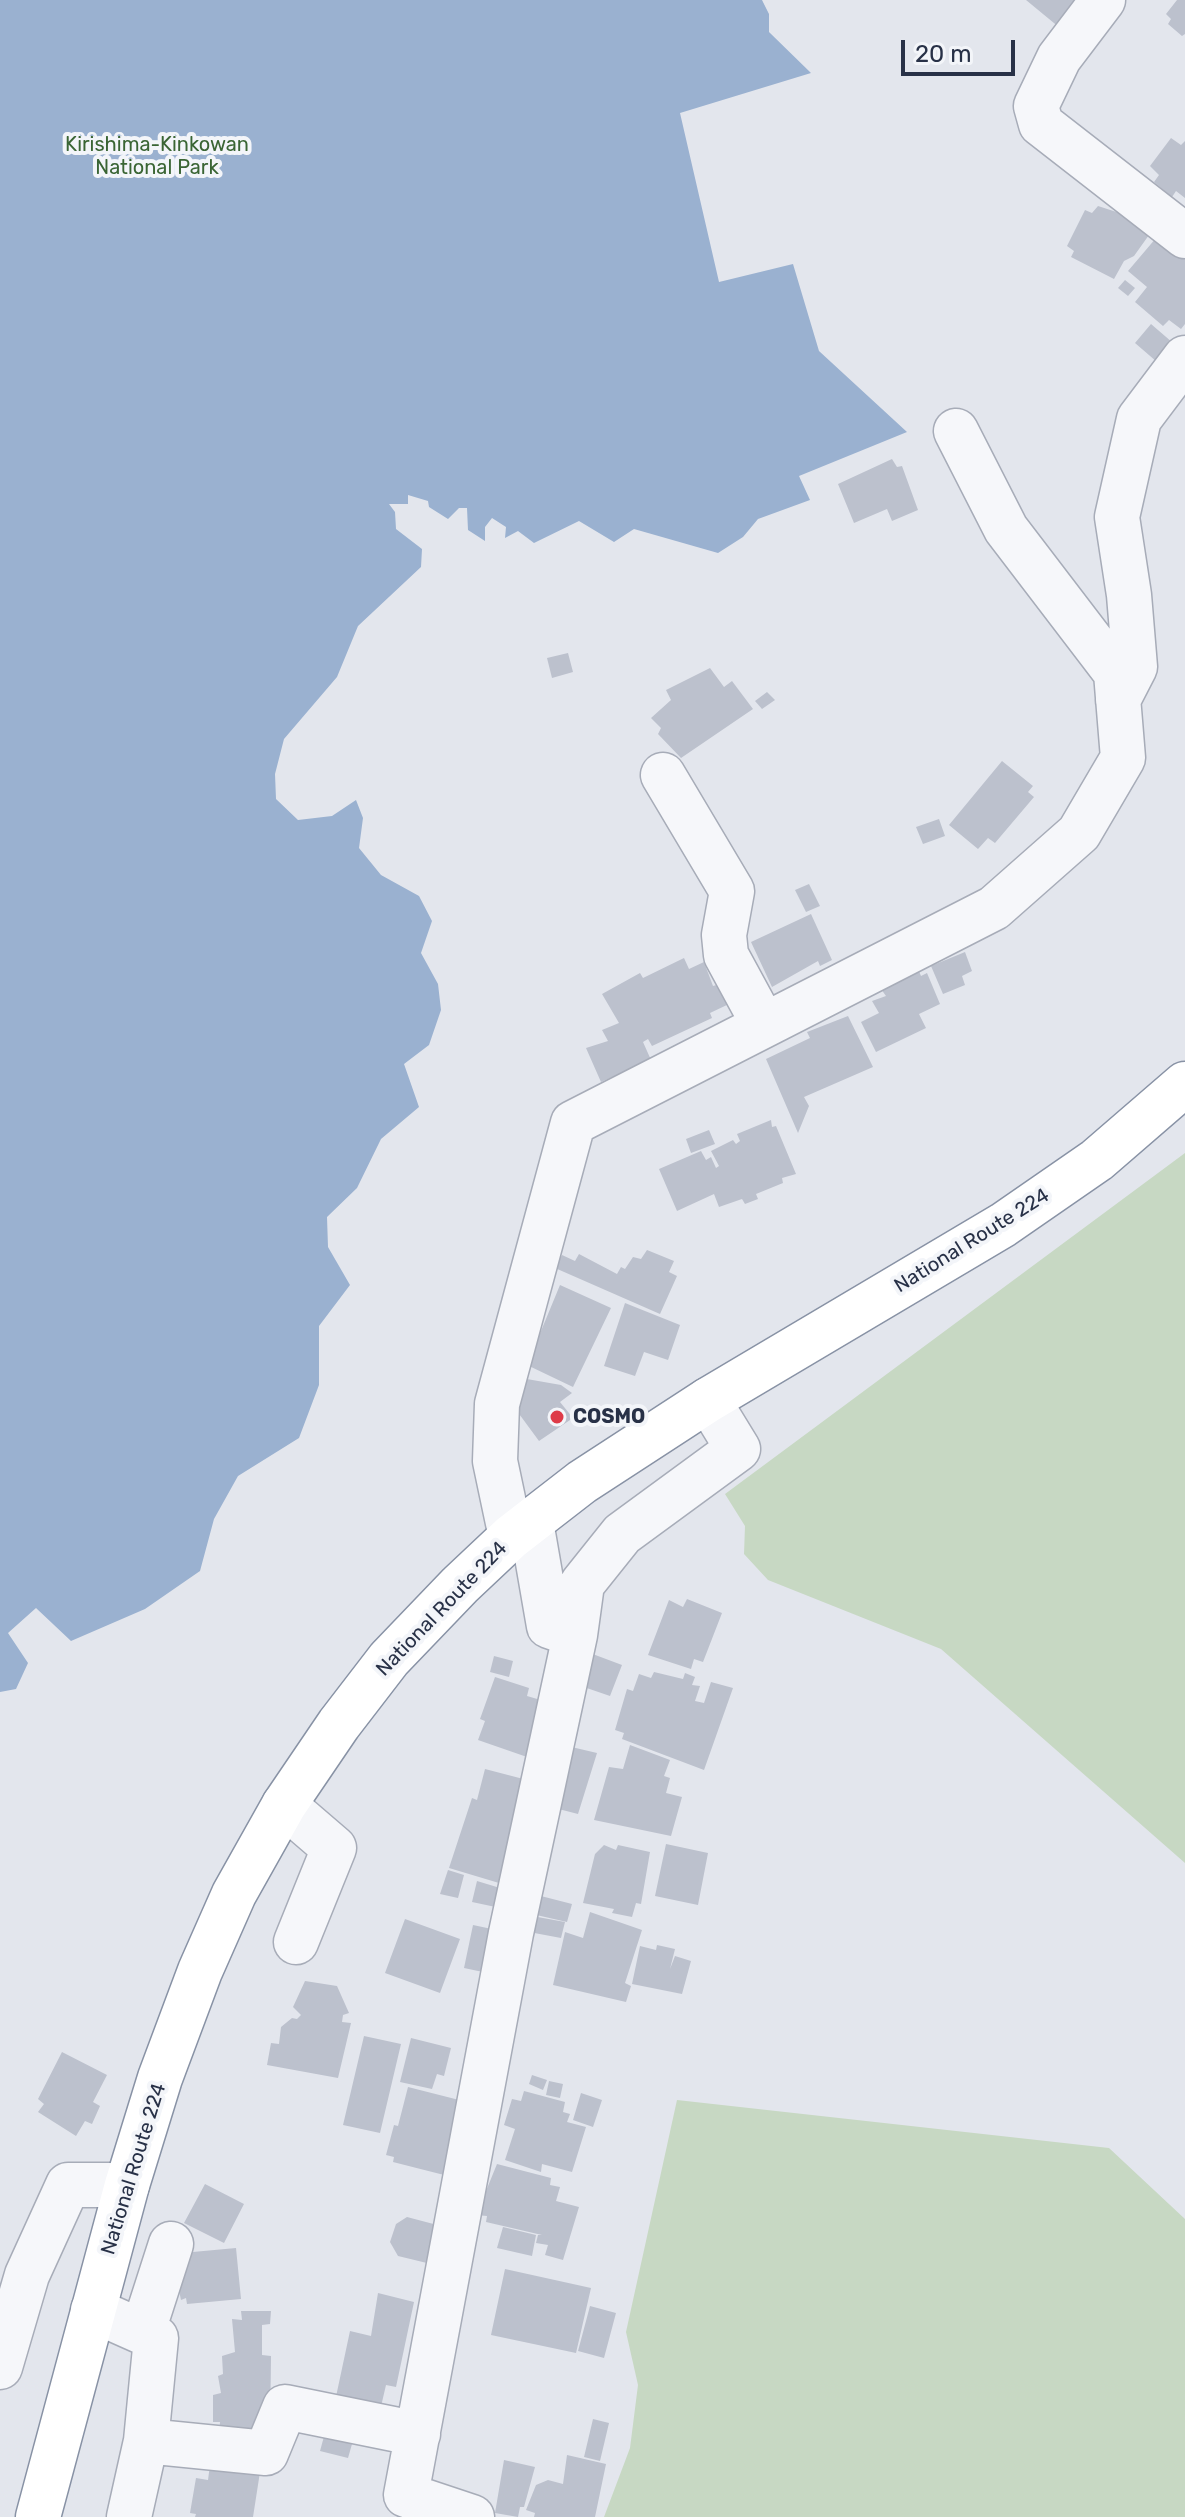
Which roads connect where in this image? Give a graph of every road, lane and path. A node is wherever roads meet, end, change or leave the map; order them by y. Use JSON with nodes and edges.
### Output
{"nodes":[{"id":1,"x":1103,"y":0,"type":"edge"},
{"id":2,"x":1185,"y":236,"type":"edge"},
{"id":3,"x":1185,"y":358,"type":"edge"},
{"id":4,"x":956,"y":431,"type":"dead end"},
{"id":5,"x":1118,"y":700,"type":"junction"},
{"id":6,"x":663,"y":775,"type":"dead end"},
{"id":7,"x":764,"y":1025,"type":"junction"},
{"id":8,"x":1185,"y":1084,"type":"edge"},
{"id":9,"x":708,"y":1400,"type":"junction"},
{"id":10,"x":521,"y":1529,"type":"junction"},
{"id":11,"x":575,"y":1635,"type":"junction"},
{"id":12,"x":284,"y":1805,"type":"junction"},
{"id":13,"x":296,"y":1942,"type":"dead end"},
{"id":14,"x":127,"y":2185,"type":"junction"},
{"id":15,"x":171,"y":2244,"type":"dead end"},
{"id":16,"x":93,"y":2310,"type":"junction"},
{"id":17,"x":143,"y":2331,"type":"junction"},
{"id":18,"x":0,"y":2367,"type":"edge"},
{"id":19,"x":418,"y":2434,"type":"junction"},
{"id":20,"x":146,"y":2441,"type":"junction"},
{"id":21,"x":38,"y":2517,"type":"edge"},
{"id":22,"x":129,"y":2517,"type":"edge"},
{"id":23,"x":472,"y":2517,"type":"edge"}],
"edges":[{"from":1,"to":2,"type":"street"},
{"from":3,"to":5,"type":"street"},
{"from":4,"to":5,"type":"street"},
{"from":5,"to":7,"type":"street"},
{"from":6,"to":7,"type":"street"},
{"from":7,"to":10,"type":"street"},
{"from":8,"to":9,"type":"highway","name":"National Route 224"},
{"from":9,"to":10,"type":"highway","name":"National Route 224"},
{"from":9,"to":11,"type":"street"},
{"from":10,"to":11,"type":"street"},
{"from":10,"to":12,"type":"highway","name":"National Route 224"},
{"from":11,"to":19,"type":"street"},
{"from":12,"to":13,"type":"street"},
{"from":12,"to":14,"type":"highway","name":"National Route 224"},
{"from":14,"to":16,"type":"highway","name":"National Route 224"},
{"from":14,"to":18,"type":"street"},
{"from":15,"to":17,"type":"street"},
{"from":16,"to":17,"type":"street"},
{"from":16,"to":21,"type":"highway","name":"National Route 224"},
{"from":17,"to":20,"type":"street"},
{"from":19,"to":20,"type":"street"},
{"from":19,"to":23,"type":"street"},
{"from":20,"to":22,"type":"street"}]}
